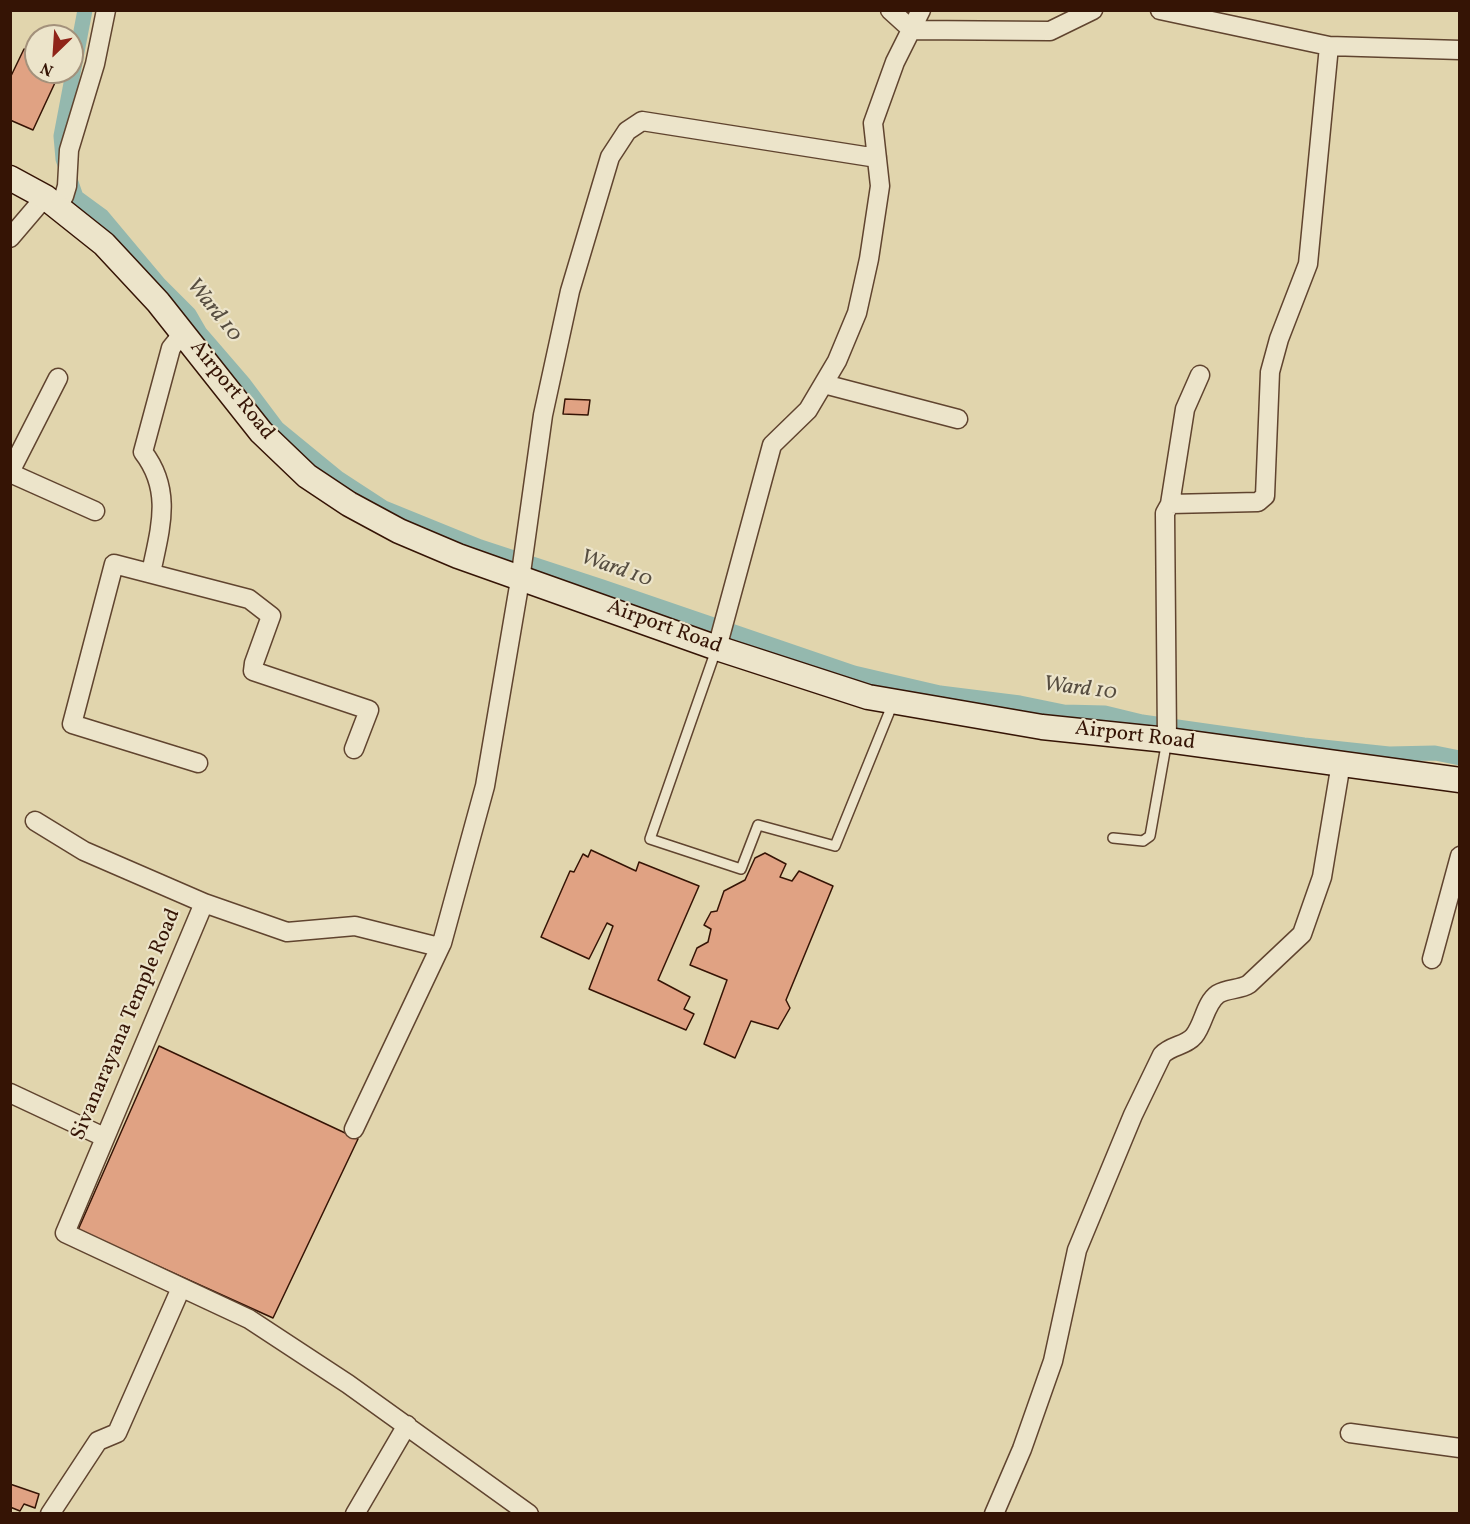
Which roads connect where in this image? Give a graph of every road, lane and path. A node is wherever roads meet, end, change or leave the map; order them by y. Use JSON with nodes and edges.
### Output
{"nodes":[{"id":1,"x":106,"y":10,"type":"edge"},
{"id":2,"x":890,"y":10,"type":"edge"},
{"id":3,"x":921,"y":10,"type":"edge"},
{"id":4,"x":1093,"y":10,"type":"edge"},
{"id":5,"x":1160,"y":10,"type":"edge"},
{"id":6,"x":912,"y":30,"type":"junction"},
{"id":7,"x":1329,"y":46,"type":"junction"},
{"id":8,"x":1460,"y":50,"type":"edge"},
{"id":9,"x":877,"y":158,"type":"junction"},
{"id":10,"x":10,"y":178,"type":"edge"},
{"id":11,"x":56,"y":196,"type":"junction"},
{"id":12,"x":10,"y":238,"type":"edge"},
{"id":13,"x":183,"y":333,"type":"junction"},
{"id":14,"x":1200,"y":375,"type":"dead end"},
{"id":15,"x":58,"y":378,"type":"dead end"},
{"id":16,"x":824,"y":384,"type":"junction"},
{"id":17,"x":958,"y":419,"type":"dead end"},
{"id":18,"x":10,"y":473,"type":"edge"},
{"id":19,"x":1170,"y":504,"type":"junction"},
{"id":20,"x":95,"y":511,"type":"dead end"},
{"id":21,"x":521,"y":568,"type":"junction"},
{"id":22,"x":151,"y":573,"type":"junction"},
{"id":23,"x":718,"y":645,"type":"junction"},
{"id":24,"x":893,"y":702,"type":"junction"},
{"id":25,"x":1166,"y":730,"type":"junction"},
{"id":26,"x":354,"y":749,"type":"dead end"},
{"id":27,"x":198,"y":763,"type":"dead end"},
{"id":28,"x":1341,"y":763,"type":"junction"},
{"id":29,"x":1460,"y":780,"type":"edge"},
{"id":30,"x":35,"y":821,"type":"dead end"},
{"id":31,"x":1113,"y":838,"type":"dead end"},
{"id":32,"x":1460,"y":856,"type":"edge"},
{"id":33,"x":204,"y":903,"type":"junction"},
{"id":34,"x":442,"y":943,"type":"junction"},
{"id":35,"x":1432,"y":958,"type":"dead end"},
{"id":36,"x":10,"y":1093,"type":"edge"},
{"id":37,"x":354,"y":1129,"type":"dead end"},
{"id":38,"x":104,"y":1137,"type":"junction"},
{"id":39,"x":180,"y":1288,"type":"junction"},
{"id":40,"x":407,"y":1425,"type":"junction"},
{"id":41,"x":1350,"y":1433,"type":"dead end"},
{"id":42,"x":1460,"y":1448,"type":"edge"},
{"id":43,"x":50,"y":1514,"type":"edge"},
{"id":44,"x":355,"y":1514,"type":"edge"},
{"id":45,"x":530,"y":1514,"type":"edge"},
{"id":46,"x":994,"y":1514,"type":"edge"}],
"edges":[{"from":1,"to":11,"type":"street"},
{"from":2,"to":6,"type":"street"},
{"from":3,"to":6,"type":"street"},
{"from":4,"to":6,"type":"street"},
{"from":5,"to":7,"type":"street"},
{"from":6,"to":9,"type":"street"},
{"from":7,"to":8,"type":"street"},
{"from":7,"to":19,"type":"street"},
{"from":9,"to":16,"type":"street"},
{"from":9,"to":21,"type":"street"},
{"from":10,"to":11,"type":"main road","name":"Airport Road"},
{"from":11,"to":12,"type":"street"},
{"from":11,"to":13,"type":"main road","name":"Airport Road"},
{"from":13,"to":21,"type":"main road","name":"Airport Road"},
{"from":13,"to":22,"type":"street"},
{"from":14,"to":19,"type":"street"},
{"from":15,"to":18,"type":"street"},
{"from":16,"to":17,"type":"street"},
{"from":16,"to":23,"type":"street"},
{"from":18,"to":20,"type":"street"},
{"from":19,"to":25,"type":"street"},
{"from":21,"to":23,"type":"main road","name":"Airport Road"},
{"from":21,"to":34,"type":"street"},
{"from":22,"to":26,"type":"street"},
{"from":22,"to":27,"type":"street"},
{"from":23,"to":24,"type":"main road","name":"Airport Road"},
{"from":23,"to":24,"type":"lane"},
{"from":24,"to":25,"type":"main road","name":"Airport Road"},
{"from":25,"to":28,"type":"main road","name":"Airport Road"},
{"from":25,"to":31,"type":"lane"},
{"from":28,"to":29,"type":"main road","name":"Airport Road"},
{"from":28,"to":46,"type":"street"},
{"from":30,"to":33,"type":"street"},
{"from":32,"to":35,"type":"street"},
{"from":33,"to":34,"type":"street","name":"Sivanarayana Temple Road"},
{"from":33,"to":38,"type":"street","name":"Sivanarayana Temple Road"},
{"from":34,"to":37,"type":"street"},
{"from":36,"to":38,"type":"street"},
{"from":38,"to":39,"type":"street","name":"Sivanarayana Temple Road"},
{"from":39,"to":40,"type":"street","name":"Sivanarayana Temple Road"},
{"from":39,"to":43,"type":"street"},
{"from":40,"to":44,"type":"street"},
{"from":40,"to":45,"type":"street","name":"Sivanarayana Temple Road"},
{"from":41,"to":42,"type":"street"}]}
